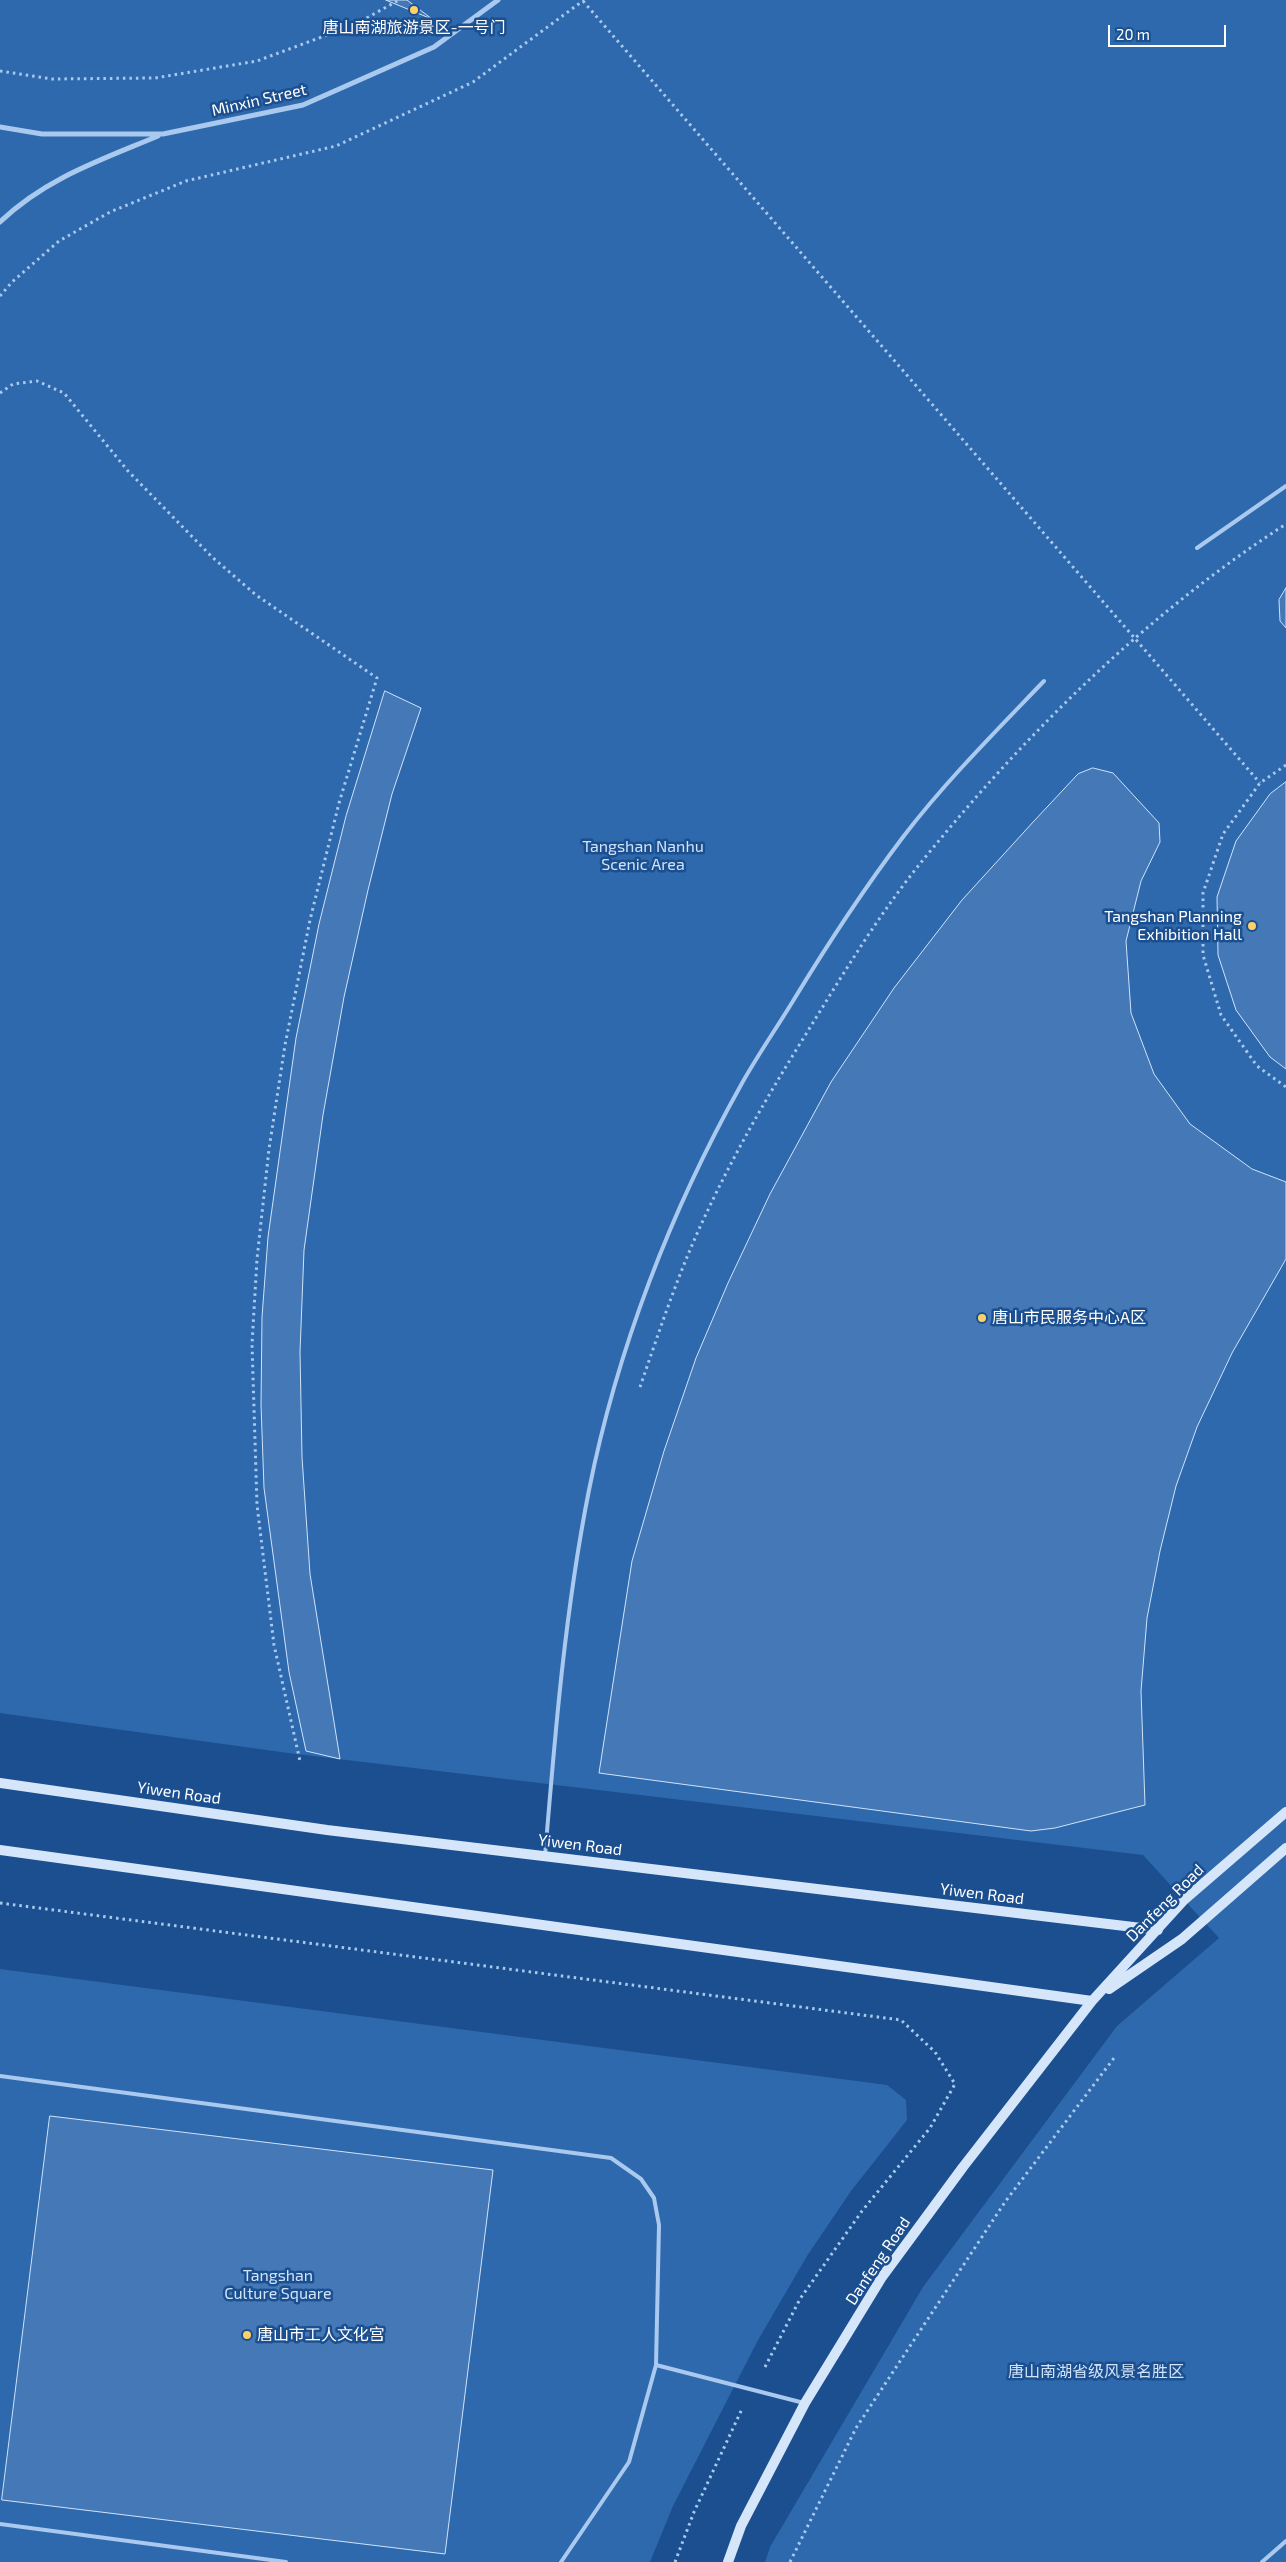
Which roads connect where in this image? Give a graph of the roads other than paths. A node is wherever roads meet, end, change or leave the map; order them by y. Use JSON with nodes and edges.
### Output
{"nodes":[{"id":1,"x":498,"y":0,"type":"edge"},
{"id":2,"x":0,"y":127,"type":"edge"},
{"id":3,"x":163,"y":134,"type":"junction"},
{"id":4,"x":0,"y":222,"type":"edge"},
{"id":5,"x":1286,"y":486,"type":"edge"},
{"id":6,"x":1198,"y":548,"type":"dead end"},
{"id":7,"x":1044,"y":681,"type":"dead end"},
{"id":8,"x":0,"y":1783,"type":"edge"},
{"id":9,"x":1286,"y":1812,"type":"edge"},
{"id":10,"x":1286,"y":1848,"type":"edge"},
{"id":11,"x":0,"y":1850,"type":"edge"},
{"id":12,"x":546,"y":1856,"type":"junction"},
{"id":13,"x":1158,"y":1930,"type":"junction"},
{"id":14,"x":1092,"y":2001,"type":"junction"},
{"id":15,"x":0,"y":2076,"type":"edge"},
{"id":16,"x":656,"y":2365,"type":"junction"},
{"id":17,"x":805,"y":2403,"type":"junction"},
{"id":18,"x":0,"y":2524,"type":"edge"},
{"id":19,"x":1286,"y":2541,"type":"edge"},
{"id":20,"x":286,"y":2562,"type":"edge"},
{"id":21,"x":561,"y":2562,"type":"edge"},
{"id":22,"x":728,"y":2562,"type":"edge"},
{"id":23,"x":1262,"y":2562,"type":"edge"}],
"edges":[{"from":1,"to":3,"type":"street","name":"Minxin Street"},
{"from":2,"to":3,"type":"street","name":"Minxin Street"},
{"from":3,"to":4,"type":"street"},
{"from":5,"to":6,"type":"lane"},
{"from":7,"to":12,"type":"lane"},
{"from":8,"to":12,"type":"main road","name":"Yiwen Road"},
{"from":9,"to":13,"type":"main road","name":"Danfeng Road"},
{"from":10,"to":14,"type":"main road","name":"Danfeng Road"},
{"from":11,"to":14,"type":"main road"},
{"from":12,"to":13,"type":"main road","name":"Yiwen Road"},
{"from":13,"to":14,"type":"main road","name":"Danfeng Road"},
{"from":14,"to":17,"type":"main road","name":"Danfeng Road"},
{"from":15,"to":16,"type":"lane"},
{"from":16,"to":17,"type":"lane"},
{"from":16,"to":21,"type":"lane"},
{"from":17,"to":22,"type":"main road","name":"Danfeng Road"},
{"from":18,"to":20,"type":"lane"},
{"from":19,"to":23,"type":"lane"}]}
